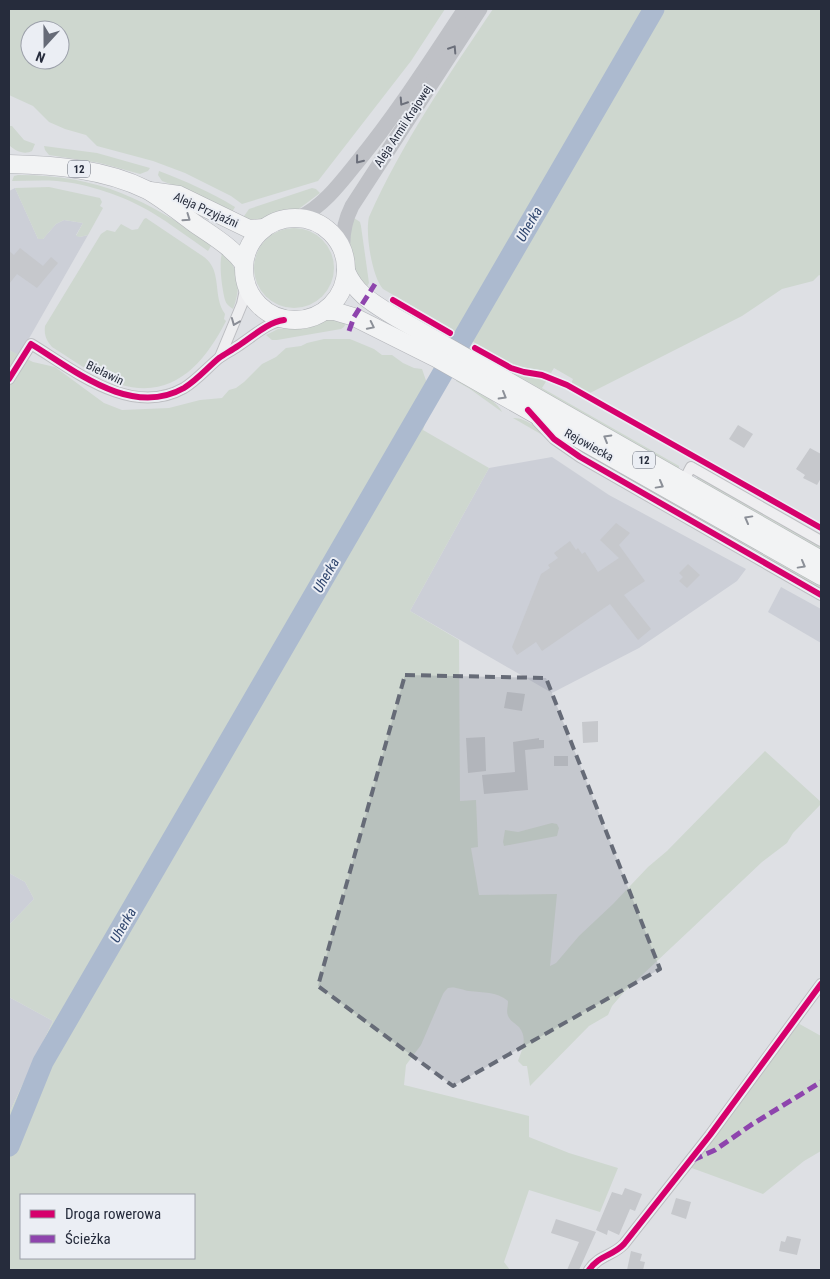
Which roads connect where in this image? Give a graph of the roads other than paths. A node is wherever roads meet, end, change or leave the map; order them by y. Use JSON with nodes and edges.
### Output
{"nodes":[{"id":1,"x":465,"y":9,"type":"edge"},
{"id":2,"x":480,"y":9,"type":"edge"},
{"id":3,"x":421,"y":86,"type":"junction"},
{"id":4,"x":9,"y":164,"type":"edge"},
{"id":5,"x":147,"y":190,"type":"junction"},
{"id":6,"x":299,"y":218,"type":"junction"},
{"id":7,"x":264,"y":228,"type":"junction"},
{"id":8,"x":343,"y":250,"type":"junction"},
{"id":9,"x":244,"y":264,"type":"junction"},
{"id":10,"x":346,"y":270,"type":"junction"},
{"id":11,"x":246,"y":285,"type":"junction"},
{"id":12,"x":325,"y":311,"type":"junction"},
{"id":13,"x":284,"y":320,"type":"junction"},
{"id":14,"x":439,"y":351,"type":"junction"},
{"id":15,"x":220,"y":357,"type":"junction"},
{"id":16,"x":465,"y":365,"type":"junction"},
{"id":17,"x":9,"y":378,"type":"edge"},
{"id":18,"x":528,"y":410,"type":"junction"},
{"id":19,"x":687,"y":474,"type":"junction"},
{"id":20,"x":821,"y":541,"type":"edge"},
{"id":21,"x":821,"y":560,"type":"edge"},
{"id":22,"x":821,"y":576,"type":"edge"},
{"id":23,"x":821,"y":595,"type":"edge"},
{"id":24,"x":821,"y":984,"type":"edge"},
{"id":25,"x":589,"y":1270,"type":"edge"}],
"edges":[{"from":1,"to":3,"type":"main road","name":"Aleja Armii Krajowej"},
{"from":3,"to":2,"type":"main road","name":"Aleja Armii Krajowej","one_way":true},
{"from":3,"to":6,"type":"main road","name":"Aleja Armii Krajowej","one_way":true},
{"from":3,"to":8,"type":"main road","name":"Aleja Armii Krajowej"},
{"from":4,"to":5,"type":"highway","name":"Aleja Przyjaźni","number":"12"},
{"from":5,"to":7,"type":"highway","name":"Aleja Przyjaźni","number":"12"},
{"from":5,"to":9,"type":"highway","name":"Aleja Przyjaźni","number":"12","one_way":true},
{"from":6,"to":7,"type":"highway","number":"12"},
{"from":6,"to":8,"type":"highway","number":"12"},
{"from":7,"to":9,"type":"highway"},
{"from":8,"to":10,"type":"highway","number":"12"},
{"from":9,"to":11,"type":"highway"},
{"from":10,"to":12,"type":"highway","number":"12"},
{"from":10,"to":14,"type":"highway","name":"Rejowiecka","number":"12"},
{"from":11,"to":13,"type":"highway"},
{"from":11,"to":15,"type":"street","name":"Bieławin","one_way":true},
{"from":12,"to":13,"type":"highway","number":"12"},
{"from":12,"to":14,"type":"highway","name":"Rejowiecka","number":"12","one_way":true},
{"from":13,"to":15,"type":"street","name":"Bieławin"},
{"from":14,"to":16,"type":"highway","name":"Rejowiecka","number":"12"},
{"from":15,"to":17,"type":"street","name":"Bieławin"},
{"from":16,"to":18,"type":"highway","name":"Rejowiecka","number":"12","one_way":true},
{"from":19,"to":16,"type":"highway","name":"Rejowiecka","number":"12","one_way":true},
{"from":18,"to":22,"type":"highway","name":"Rejowiecka","number":"12","one_way":true},
{"from":18,"to":23,"type":"street"},
{"from":19,"to":20,"type":"street"},
{"from":21,"to":19,"type":"highway","name":"Rejowiecka","number":"12","one_way":true},
{"from":24,"to":25,"type":"street"}]}
